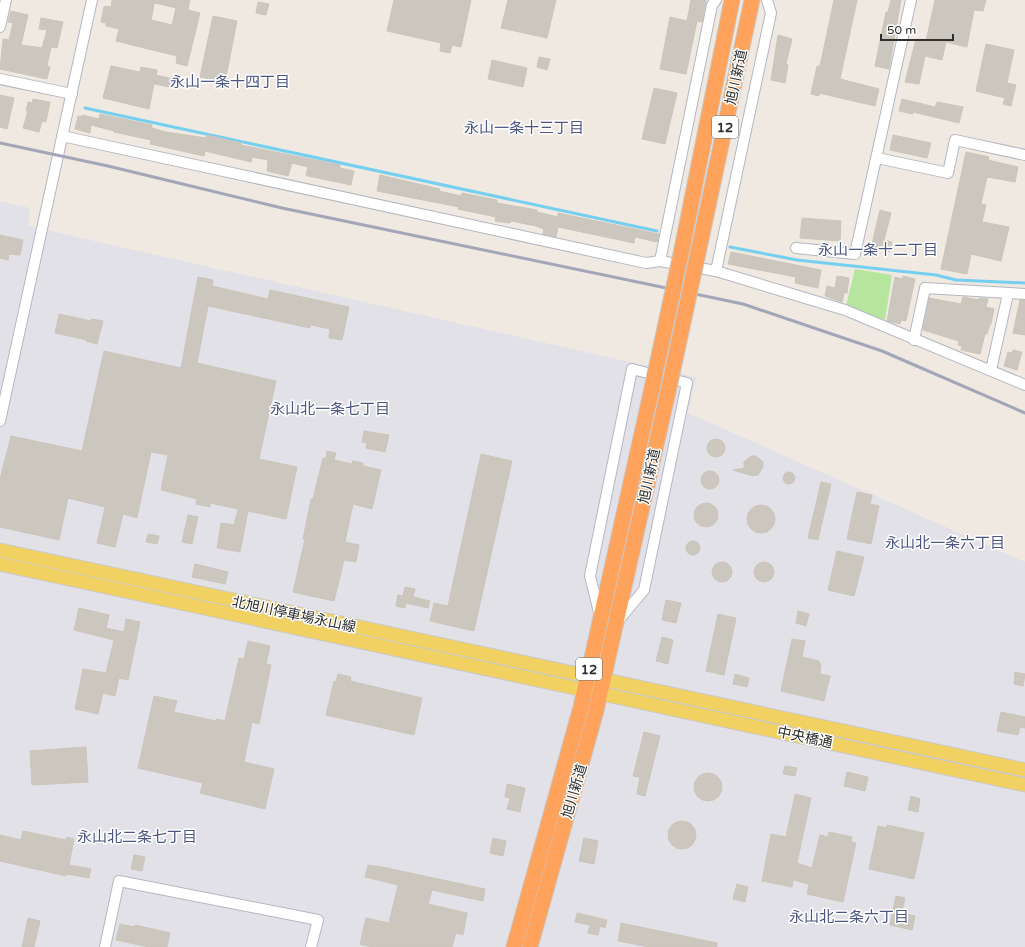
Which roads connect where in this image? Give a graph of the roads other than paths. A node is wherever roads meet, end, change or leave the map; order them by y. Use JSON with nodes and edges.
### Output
{"nodes":[{"id":1,"x":6,"y":0,"type":"edge"},
{"id":2,"x":92,"y":0,"type":"edge"},
{"id":3,"x":716,"y":0,"type":"edge"},
{"id":4,"x":732,"y":0,"type":"edge"},
{"id":5,"x":752,"y":0,"type":"edge"},
{"id":6,"x":767,"y":0,"type":"edge"},
{"id":7,"x":911,"y":0,"type":"edge"},
{"id":8,"x":0,"y":27,"type":"edge"},
{"id":9,"x":0,"y":78,"type":"edge"},
{"id":10,"x":72,"y":94,"type":"junction"},
{"id":11,"x":62,"y":136,"type":"junction"},
{"id":12,"x":1025,"y":155,"type":"edge"},
{"id":13,"x":877,"y":158,"type":"junction"},
{"id":14,"x":796,"y":248,"type":"dead end"},
{"id":15,"x":660,"y":261,"type":"junction"},
{"id":16,"x":716,"y":271,"type":"junction"},
{"id":17,"x":1008,"y":294,"type":"junction"},
{"id":18,"x":1025,"y":294,"type":"edge"},
{"id":19,"x":914,"y":340,"type":"junction"},
{"id":20,"x":991,"y":370,"type":"junction"},
{"id":21,"x":1025,"y":385,"type":"edge"},
{"id":22,"x":0,"y":421,"type":"edge"},
{"id":23,"x":0,"y":550,"type":"edge"},
{"id":24,"x":0,"y":564,"type":"edge"},
{"id":25,"x":600,"y":618,"type":"junction"},
{"id":26,"x":617,"y":622,"type":"junction"},
{"id":27,"x":586,"y":684,"type":"junction"},
{"id":28,"x":601,"y":687,"type":"junction"},
{"id":29,"x":1025,"y":770,"type":"edge"},
{"id":30,"x":1025,"y":785,"type":"edge"},
{"id":31,"x":105,"y":947,"type":"edge"},
{"id":32,"x":311,"y":947,"type":"edge"},
{"id":33,"x":514,"y":947,"type":"edge"},
{"id":34,"x":530,"y":947,"type":"edge"}],
"edges":[{"from":1,"to":8,"type":"street"},
{"from":2,"to":10,"type":"street"},
{"from":3,"to":15,"type":"street"},
{"from":4,"to":25,"type":"highway","name":"旭川新道","number":"12","bridge":true},
{"from":5,"to":26,"type":"highway","name":"旭川新道","number":"12","bridge":true},
{"from":6,"to":16,"type":"street"},
{"from":7,"to":13,"type":"street"},
{"from":9,"to":10,"type":"street"},
{"from":10,"to":11,"type":"street"},
{"from":11,"to":15,"type":"street"},
{"from":11,"to":22,"type":"street"},
{"from":12,"to":13,"type":"street"},
{"from":13,"to":14,"type":"street"},
{"from":15,"to":16,"type":"street"},
{"from":16,"to":19,"type":"street"},
{"from":17,"to":18,"type":"street"},
{"from":17,"to":19,"type":"street"},
{"from":17,"to":20,"type":"street"},
{"from":19,"to":20,"type":"street"},
{"from":20,"to":21,"type":"street"},
{"from":23,"to":27,"type":"main road","name":"北旭川停車場永山線"},
{"from":24,"to":27,"type":"main road","name":"北旭川停車場永山線"},
{"from":25,"to":26,"type":"street"},
{"from":25,"to":27,"type":"highway","name":"旭川新道","number":"12"},
{"from":26,"to":28,"type":"highway","name":"旭川新道","number":"12"},
{"from":27,"to":28,"type":"main road","name":"中央橋通"},
{"from":27,"to":33,"type":"highway","name":"旭川新道","number":"12"},
{"from":28,"to":29,"type":"main road","name":"中央橋通"},
{"from":28,"to":30,"type":"main road","name":"中央橋通"},
{"from":28,"to":34,"type":"highway","name":"旭川新道","number":"12"},
{"from":31,"to":32,"type":"street"}]}
